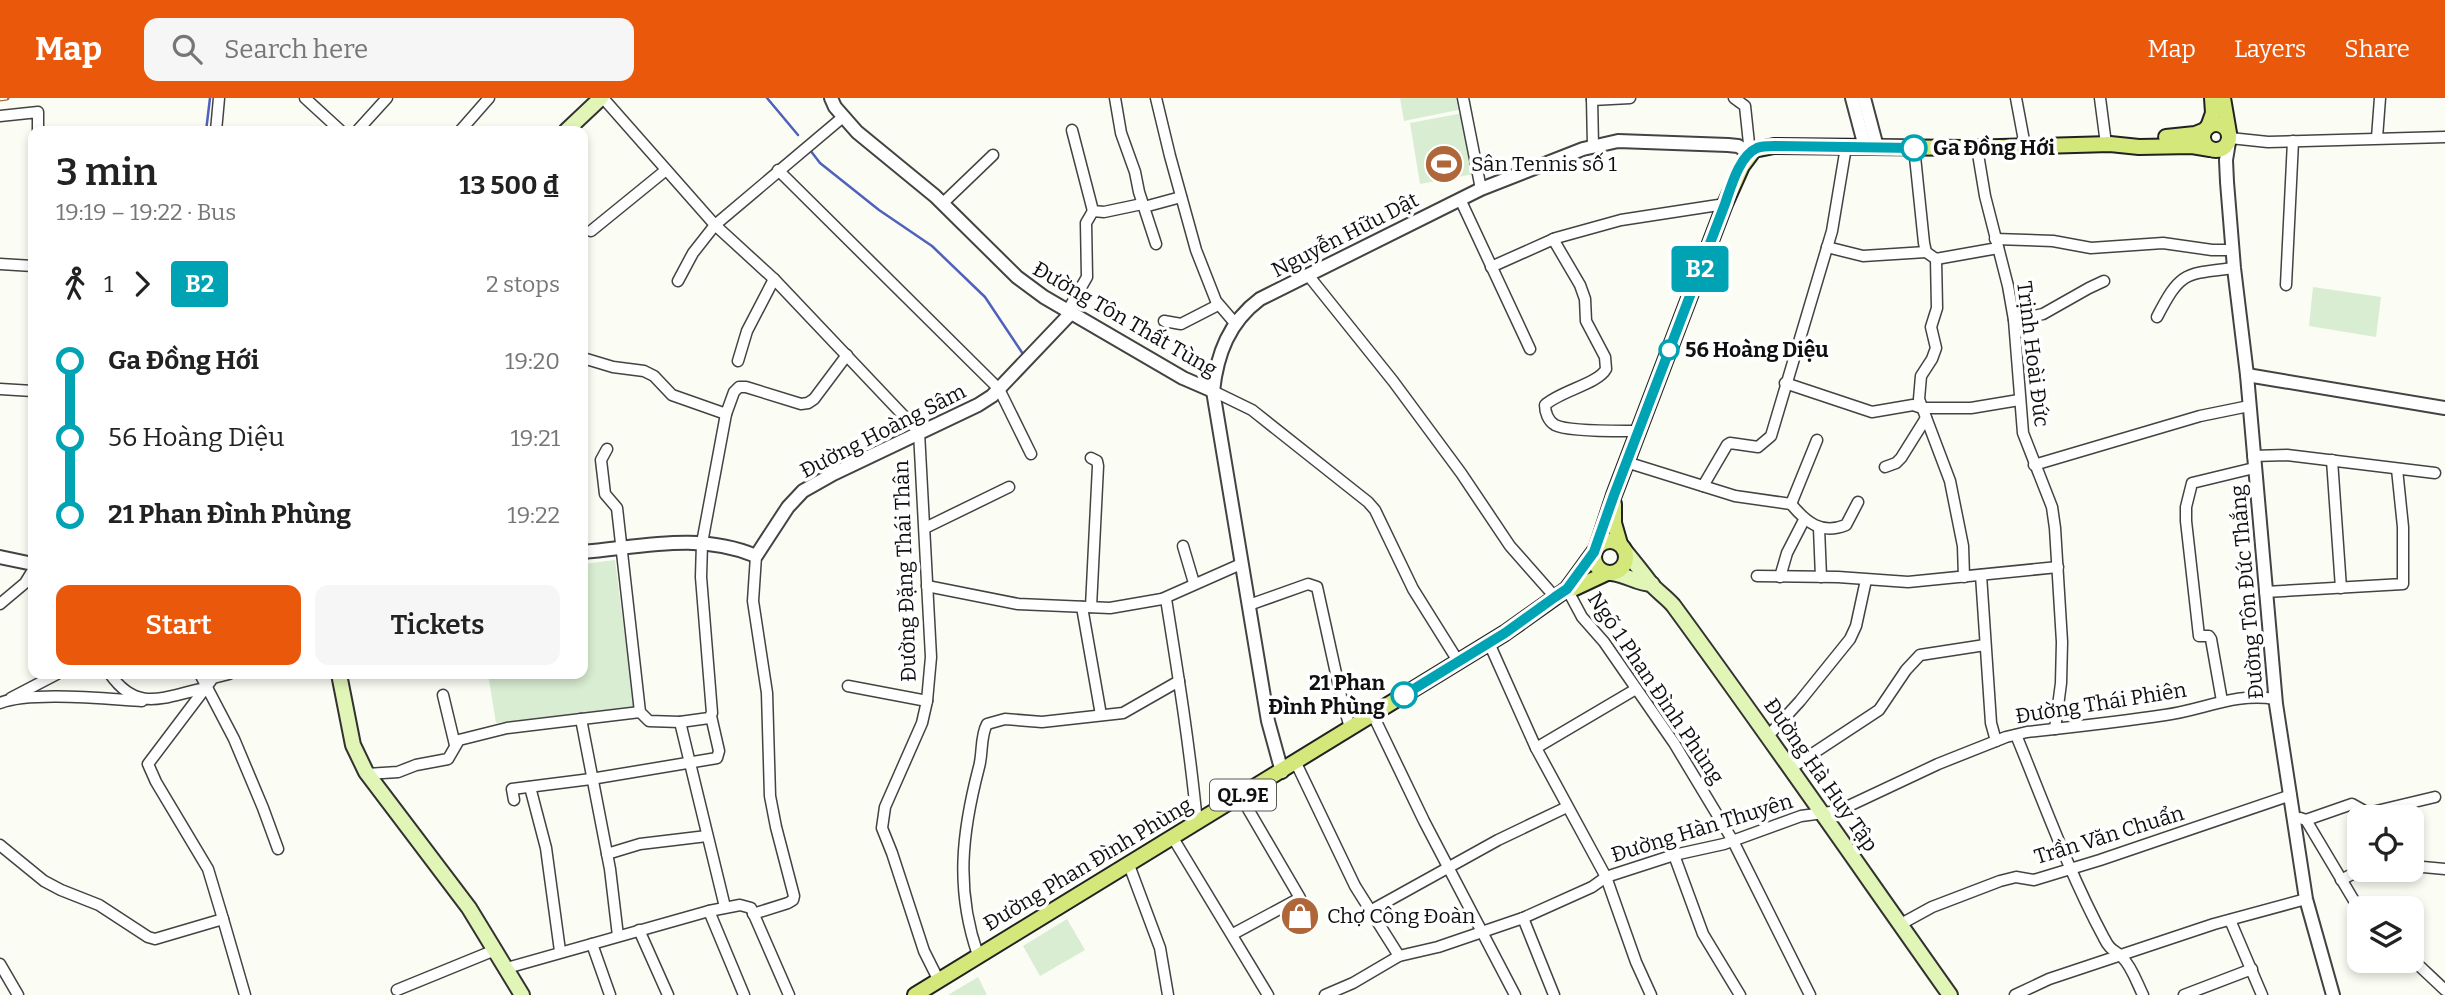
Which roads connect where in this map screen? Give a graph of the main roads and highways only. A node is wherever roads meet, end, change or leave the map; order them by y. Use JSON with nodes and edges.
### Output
{"nodes":[{"id":1,"x":602,"y":98,"type":"edge"},
{"id":2,"x":2212,"y":98,"type":"edge"},
{"id":3,"x":2223,"y":98,"type":"edge"},
{"id":4,"x":571,"y":126,"type":"edge"},
{"id":5,"x":2207,"y":129,"type":"junction"},
{"id":6,"x":2229,"y":138,"type":"junction"},
{"id":7,"x":2108,"y":144,"type":"junction"},
{"id":8,"x":2212,"y":150,"type":"junction"},
{"id":9,"x":1614,"y":495,"type":"junction"},
{"id":10,"x":1622,"y":548,"type":"junction"},
{"id":11,"x":1596,"y":549,"type":"junction"},
{"id":12,"x":1609,"y":573,"type":"junction"},
{"id":13,"x":1652,"y":584,"type":"junction"},
{"id":14,"x":1561,"y":593,"type":"junction"},
{"id":15,"x":340,"y":679,"type":"edge"},
{"id":16,"x":1948,"y":994,"type":"edge"},
{"id":17,"x":522,"y":995,"type":"edge"},
{"id":18,"x":915,"y":995,"type":"edge"}],
"edges":[{"from":1,"to":4,"type":"main road"},
{"from":2,"to":5,"type":"main road"},
{"from":3,"to":6,"type":"main road"},
{"from":5,"to":6,"type":"main road"},
{"from":5,"to":7,"type":"main road"},
{"from":5,"to":8,"type":"main road"},
{"from":6,"to":8,"type":"main road"},
{"from":7,"to":8,"type":"main road"},
{"from":7,"to":9,"type":"main road","number":"QL.9E"},
{"from":9,"to":10,"type":"main road","number":"QL.9E"},
{"from":9,"to":11,"type":"main road","number":"QL.9E"},
{"from":10,"to":11,"type":"main road"},
{"from":10,"to":12,"type":"main road"},
{"from":10,"to":13,"type":"main road","name":"Đường Hà Huy Tập"},
{"from":11,"to":12,"type":"main road"},
{"from":11,"to":14,"type":"main road","name":"Đường Phan Đình Phùng","number":"QL.9E"},
{"from":12,"to":13,"type":"main road"},
{"from":12,"to":14,"type":"main road","name":"Đường Phan Đình Phùng","number":"QL.9E"},
{"from":13,"to":16,"type":"main road","name":"Đường Hà Huy Tập"},
{"from":14,"to":18,"type":"main road","name":"Đường Phan Đình Phùng","number":"QL.9E"},
{"from":15,"to":17,"type":"main road"}]}
